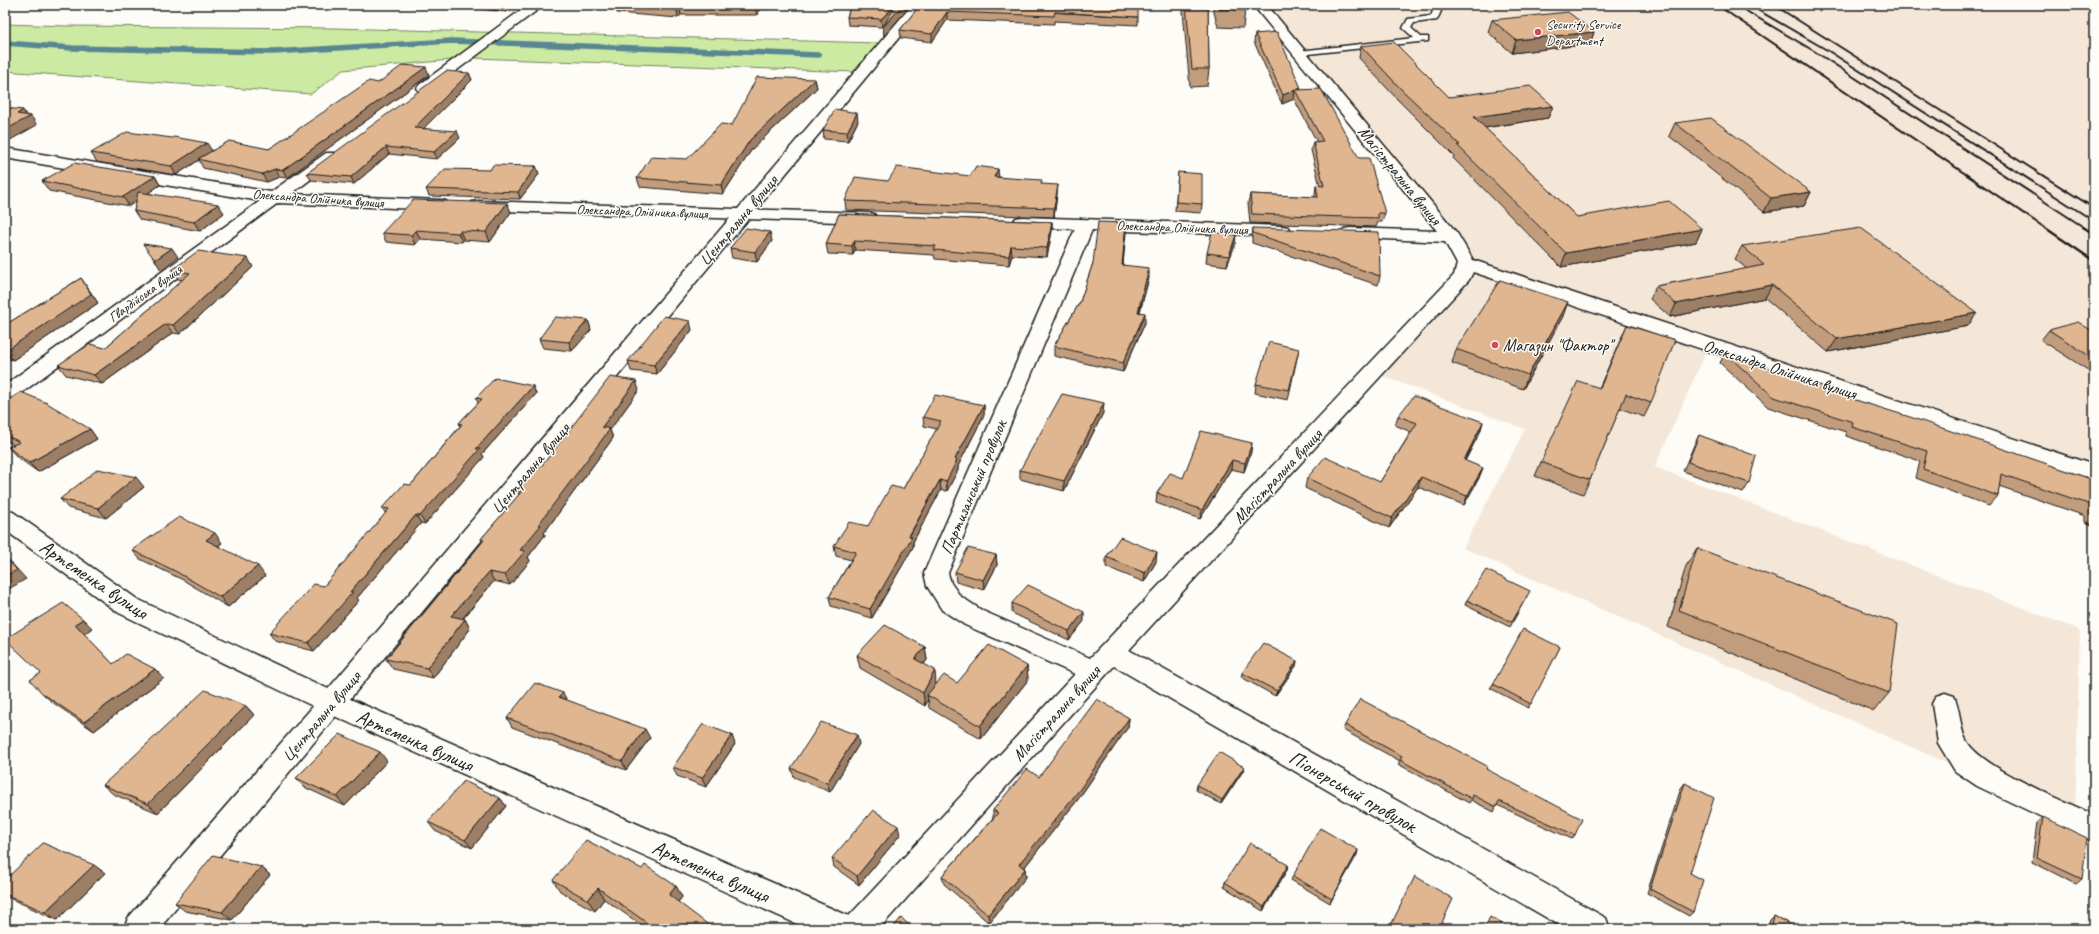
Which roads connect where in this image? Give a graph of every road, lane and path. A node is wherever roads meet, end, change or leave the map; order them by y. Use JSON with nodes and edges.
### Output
{"nodes":[{"id":1,"x":537,"y":5,"type":"edge"},
{"id":2,"x":919,"y":5,"type":"edge"},
{"id":3,"x":1245,"y":5,"type":"edge"},
{"id":4,"x":1260,"y":5,"type":"edge"},
{"id":5,"x":1431,"y":5,"type":"edge"},
{"id":6,"x":1299,"y":53,"type":"junction"},
{"id":7,"x":409,"y":99,"type":"edge"},
{"id":8,"x":346,"y":146,"type":"edge"},
{"id":9,"x":5,"y":154,"type":"edge"},
{"id":10,"x":276,"y":198,"type":"junction"},
{"id":11,"x":742,"y":214,"type":"junction"},
{"id":12,"x":886,"y":218,"type":"edge"},
{"id":13,"x":1006,"y":222,"type":"edge"},
{"id":14,"x":1086,"y":224,"type":"junction"},
{"id":15,"x":1300,"y":231,"type":"edge"},
{"id":16,"x":1332,"y":232,"type":"edge"},
{"id":17,"x":1451,"y":237,"type":"junction"},
{"id":18,"x":1466,"y":264,"type":"junction"},
{"id":19,"x":5,"y":395,"type":"edge"},
{"id":20,"x":2094,"y":473,"type":"edge"},
{"id":21,"x":5,"y":518,"type":"edge"},
{"id":22,"x":1102,"y":662,"type":"junction"},
{"id":23,"x":332,"y":703,"type":"junction"},
{"id":24,"x":1945,"y":704,"type":"dead end"},
{"id":25,"x":2094,"y":829,"type":"edge"},
{"id":26,"x":139,"y":929,"type":"edge"},
{"id":27,"x":843,"y":929,"type":"edge"},
{"id":28,"x":858,"y":929,"type":"edge"},
{"id":29,"x":1595,"y":929,"type":"edge"}],
"edges":[{"from":1,"to":7,"type":"street"},
{"from":2,"to":11,"type":"street","name":"Центральна вулиця"},
{"from":3,"to":4,"type":"street"},
{"from":4,"to":6,"type":"street","name":"Магістральна вулиця"},
{"from":5,"to":6,"type":"lane"},
{"from":6,"to":17,"type":"street","name":"Магістральна вулиця"},
{"from":8,"to":10,"type":"street","name":"Гвардійська вулиця"},
{"from":9,"to":10,"type":"street","name":"Олександра Олійника вулиця"},
{"from":10,"to":11,"type":"street","name":"Олександра Олійника вулиця"},
{"from":10,"to":19,"type":"street","name":"Гвардійська вулиця"},
{"from":11,"to":12,"type":"street","name":"Олександра Олійника вулиця"},
{"from":11,"to":23,"type":"street","name":"Центральна вулиця"},
{"from":13,"to":14,"type":"street","name":"Олександра Олійника вулиця"},
{"from":14,"to":15,"type":"street","name":"Олександра Олійника вулиця"},
{"from":14,"to":22,"type":"street","name":"Партизанський провулок"},
{"from":16,"to":17,"type":"street"},
{"from":17,"to":18,"type":"street","name":"Магістральна вулиця"},
{"from":18,"to":20,"type":"street","name":"Олександра Олійника вулиця"},
{"from":18,"to":22,"type":"street","name":"Магістральна вулиця"},
{"from":21,"to":23,"type":"street","name":"Артеменка вулиця"},
{"from":22,"to":28,"type":"street","name":"Магістральна вулиця"},
{"from":22,"to":29,"type":"street","name":"Піонерський провулок"},
{"from":23,"to":26,"type":"street","name":"Центральна вулиця"},
{"from":23,"to":27,"type":"street","name":"Артеменка вулиця"},
{"from":24,"to":25,"type":"street"}]}
